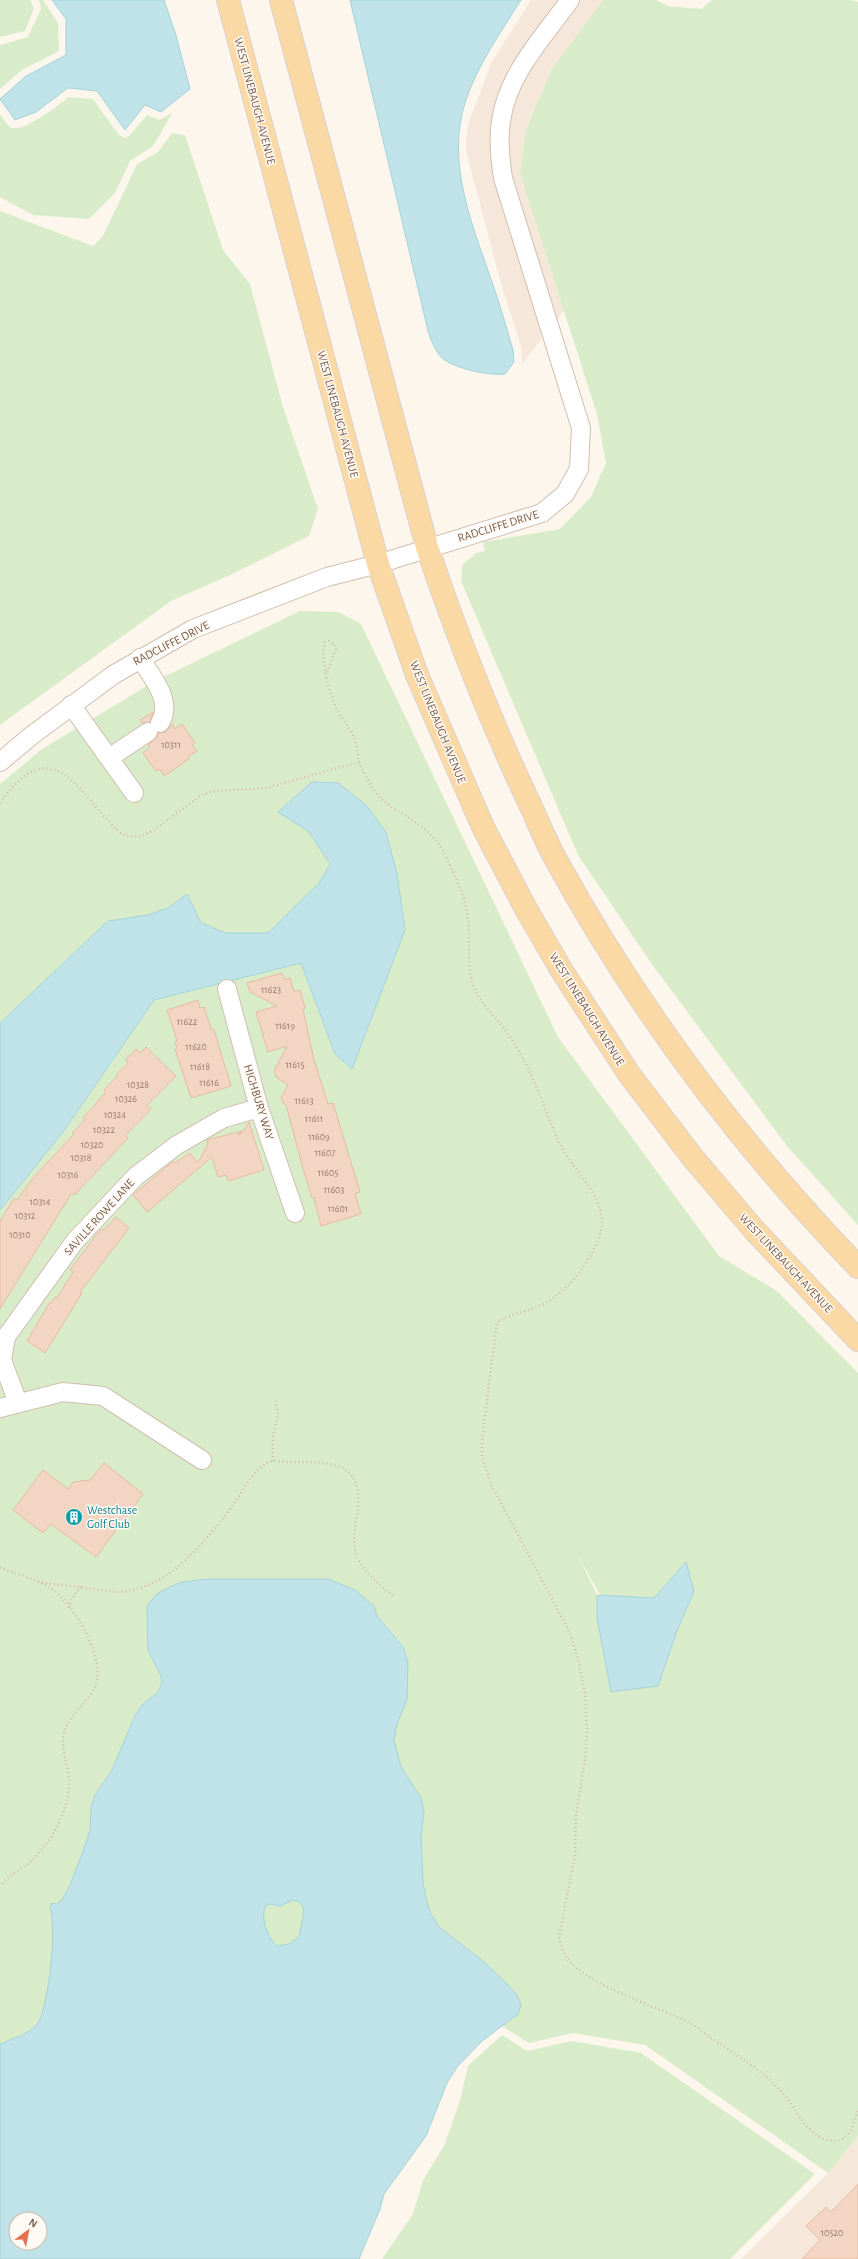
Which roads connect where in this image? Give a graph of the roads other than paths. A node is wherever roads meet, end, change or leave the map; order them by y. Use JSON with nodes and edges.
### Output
{"nodes":[{"id":1,"x":228,"y":0,"type":"edge"},
{"id":2,"x":281,"y":0,"type":"edge"},
{"id":3,"x":570,"y":0,"type":"edge"},
{"id":4,"x":427,"y":547,"type":"junction"},
{"id":5,"x":378,"y":564,"type":"junction"},
{"id":6,"x":140,"y":658,"type":"junction"},
{"id":7,"x":71,"y":705,"type":"junction"},
{"id":8,"x":109,"y":758,"type":"junction"},
{"id":9,"x":0,"y":762,"type":"edge"},
{"id":10,"x":134,"y":793,"type":"dead end"},
{"id":11,"x":227,"y":989,"type":"dead end"},
{"id":12,"x":259,"y":1108,"type":"junction"},
{"id":13,"x":295,"y":1213,"type":"dead end"},
{"id":14,"x":858,"y":1267,"type":"edge"},
{"id":15,"x":858,"y":1340,"type":"edge"},
{"id":16,"x":18,"y":1403,"type":"junction"},
{"id":17,"x":0,"y":1408,"type":"edge"},
{"id":18,"x":202,"y":1460,"type":"dead end"}],
"edges":[{"from":1,"to":5,"type":"main road","name":"WEST LINEBAUGH AVENUE"},
{"from":2,"to":4,"type":"main road"},
{"from":3,"to":4,"type":"street","name":"RADCLIFFE DRIVE"},
{"from":4,"to":5,"type":"street","name":"RADCLIFFE DRIVE"},
{"from":4,"to":14,"type":"main road"},
{"from":5,"to":6,"type":"street","name":"RADCLIFFE DRIVE"},
{"from":5,"to":15,"type":"main road","name":"WEST LINEBAUGH AVENUE"},
{"from":6,"to":7,"type":"street","name":"RADCLIFFE DRIVE"},
{"from":6,"to":8,"type":"street"},
{"from":7,"to":8,"type":"street"},
{"from":7,"to":9,"type":"street","name":"RADCLIFFE DRIVE"},
{"from":8,"to":10,"type":"street"},
{"from":11,"to":12,"type":"street","name":"HIGHBURY WAY"},
{"from":12,"to":13,"type":"street","name":"HIGHBURY WAY"},
{"from":12,"to":16,"type":"street","name":"SAVILLE ROWE LANE"},
{"from":16,"to":17,"type":"street"},
{"from":16,"to":18,"type":"street"}]}
